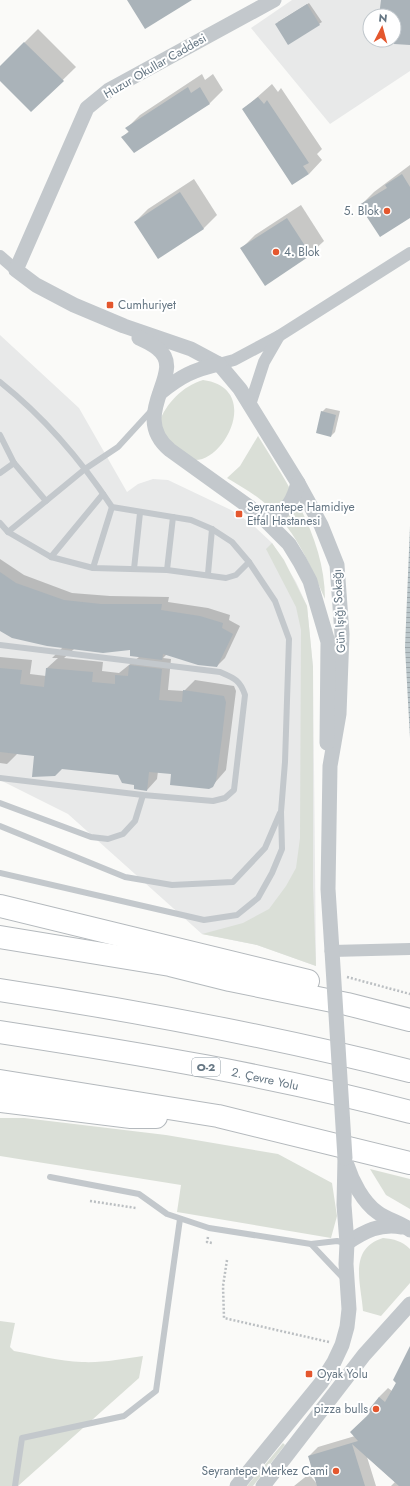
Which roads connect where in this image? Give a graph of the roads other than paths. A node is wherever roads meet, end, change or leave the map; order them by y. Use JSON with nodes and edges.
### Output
{"nodes":[{"id":1,"x":274,"y":0,"type":"edge"},
{"id":2,"x":410,"y":253,"type":"edge"},
{"id":3,"x":0,"y":256,"type":"edge"},
{"id":4,"x":16,"y":270,"type":"junction"},
{"id":5,"x":124,"y":326,"type":"junction"},
{"id":6,"x":279,"y":336,"type":"junction"},
{"id":7,"x":219,"y":364,"type":"junction"},
{"id":8,"x":0,"y":382,"type":"edge"},
{"id":9,"x":160,"y":394,"type":"junction"},
{"id":10,"x":250,"y":405,"type":"junction"},
{"id":11,"x":154,"y":409,"type":"junction"},
{"id":12,"x":0,"y":437,"type":"edge"},
{"id":13,"x":14,"y":464,"type":"junction"},
{"id":14,"x":85,"y":469,"type":"junction"},
{"id":15,"x":0,"y":473,"type":"edge"},
{"id":16,"x":298,"y":483,"type":"junction"},
{"id":17,"x":103,"y":494,"type":"junction"},
{"id":18,"x":46,"y":500,"type":"junction"},
{"id":19,"x":112,"y":508,"type":"junction"},
{"id":20,"x":140,"y":513,"type":"junction"},
{"id":21,"x":259,"y":514,"type":"junction"},
{"id":22,"x":173,"y":517,"type":"junction"},
{"id":23,"x":0,"y":523,"type":"edge"},
{"id":24,"x":212,"y":529,"type":"junction"},
{"id":25,"x":8,"y":532,"type":"junction"},
{"id":26,"x":51,"y":557,"type":"junction"},
{"id":27,"x":249,"y":562,"type":"junction"},
{"id":28,"x":93,"y":568,"type":"junction"},
{"id":29,"x":134,"y":569,"type":"junction"},
{"id":30,"x":167,"y":570,"type":"junction"},
{"id":31,"x":208,"y":574,"type":"junction"},
{"id":32,"x":0,"y":646,"type":"edge"},
{"id":33,"x":330,"y":766,"type":"junction"},
{"id":34,"x":0,"y":778,"type":"edge"},
{"id":35,"x":143,"y":795,"type":"junction"},
{"id":36,"x":0,"y":802,"type":"edge"},
{"id":37,"x":281,"y":812,"type":"junction"},
{"id":38,"x":0,"y":826,"type":"edge"},
{"id":39,"x":0,"y":873,"type":"edge"},
{"id":40,"x":0,"y":906,"type":"edge"},
{"id":41,"x":0,"y":937,"type":"edge"},
{"id":42,"x":410,"y":949,"type":"edge"},
{"id":43,"x":332,"y":951,"type":"junction"},
{"id":44,"x":0,"y":952,"type":"edge"},
{"id":45,"x":230,"y":980,"type":"junction"},
{"id":46,"x":0,"y":990,"type":"edge"},
{"id":47,"x":400,"y":1017,"type":"edge"},
{"id":48,"x":0,"y":1032,"type":"edge"},
{"id":49,"x":410,"y":1071,"type":"edge"},
{"id":50,"x":1,"y":1086,"type":"edge"},
{"id":51,"x":410,"y":1112,"type":"edge"},
{"id":52,"x":345,"y":1158,"type":"junction"},
{"id":53,"x":410,"y":1163,"type":"edge"},
{"id":54,"x":50,"y":1177,"type":"dead end"},
{"id":55,"x":180,"y":1219,"type":"junction"},
{"id":56,"x":410,"y":1229,"type":"edge"},
{"id":57,"x":347,"y":1243,"type":"junction"},
{"id":58,"x":311,"y":1244,"type":"junction"},
{"id":59,"x":348,"y":1282,"type":"junction"},
{"id":60,"x":410,"y":1304,"type":"edge"},
{"id":61,"x":15,"y":1486,"type":"edge"},
{"id":62,"x":237,"y":1486,"type":"edge"},
{"id":63,"x":263,"y":1486,"type":"edge"}],
"edges":[{"from":1,"to":4,"type":"street","name":"Huzur Okullar Caddesi"},
{"from":2,"to":6,"type":"street"},
{"from":3,"to":4,"type":"street"},
{"from":4,"to":5,"type":"street"},
{"from":5,"to":7,"type":"street"},
{"from":5,"to":9,"type":"street"},
{"from":6,"to":7,"type":"street"},
{"from":6,"to":10,"type":"street"},
{"from":7,"to":9,"type":"street"},
{"from":7,"to":10,"type":"street","name":"Gün Işığı Sokağı"},
{"from":8,"to":14,"type":"lane"},
{"from":9,"to":11,"type":"street"},
{"from":10,"to":16,"type":"street","name":"Gün Işığı Sokağı"},
{"from":11,"to":14,"type":"lane"},
{"from":11,"to":21,"type":"street","name":"Gün Işığı Sokağı"},
{"from":12,"to":13,"type":"lane"},
{"from":13,"to":15,"type":"lane"},
{"from":13,"to":18,"type":"lane"},
{"from":14,"to":17,"type":"lane"},
{"from":14,"to":18,"type":"lane"},
{"from":16,"to":21,"type":"street"},
{"from":16,"to":33,"type":"street","name":"Gün Işığı Sokağı"},
{"from":17,"to":19,"type":"lane"},
{"from":17,"to":26,"type":"lane"},
{"from":18,"to":25,"type":"lane"},
{"from":19,"to":20,"type":"lane"},
{"from":19,"to":28,"type":"lane"},
{"from":20,"to":22,"type":"lane"},
{"from":20,"to":29,"type":"lane"},
{"from":21,"to":33,"type":"street","name":"Gün Işığı Sokağı"},
{"from":22,"to":24,"type":"lane"},
{"from":22,"to":30,"type":"lane"},
{"from":23,"to":25,"type":"lane"},
{"from":24,"to":27,"type":"lane"},
{"from":24,"to":31,"type":"lane"},
{"from":25,"to":26,"type":"lane"},
{"from":26,"to":28,"type":"lane"},
{"from":27,"to":31,"type":"lane"},
{"from":27,"to":37,"type":"lane"},
{"from":28,"to":29,"type":"lane"},
{"from":29,"to":30,"type":"lane"},
{"from":30,"to":31,"type":"lane"},
{"from":32,"to":35,"type":"lane"},
{"from":33,"to":43,"type":"street","name":"Gün Işığı Sokağı"},
{"from":34,"to":35,"type":"lane"},
{"from":35,"to":36,"type":"lane"},
{"from":37,"to":38,"type":"lane"},
{"from":37,"to":39,"type":"lane"},
{"from":40,"to":47,"type":"highway"},
{"from":41,"to":45,"type":"highway"},
{"from":42,"to":43,"type":"street"},
{"from":43,"to":52,"type":"street","name":"Gün Işığı Sokağı","bridge":true},
{"from":44,"to":45,"type":"highway"},
{"from":45,"to":47,"type":"highway"},
{"from":46,"to":49,"type":"highway"},
{"from":48,"to":51,"type":"highway","name":"2. Çevre Yolu","number":"O-2"},
{"from":50,"to":53,"type":"highway"},
{"from":52,"to":56,"type":"street"},
{"from":52,"to":57,"type":"street"},
{"from":54,"to":55,"type":"lane"},
{"from":55,"to":58,"type":"lane"},
{"from":55,"to":61,"type":"lane"},
{"from":56,"to":57,"type":"street"},
{"from":57,"to":58,"type":"lane"},
{"from":57,"to":59,"type":"street"},
{"from":58,"to":59,"type":"lane"},
{"from":59,"to":62,"type":"street"},
{"from":60,"to":63,"type":"street"}]}
